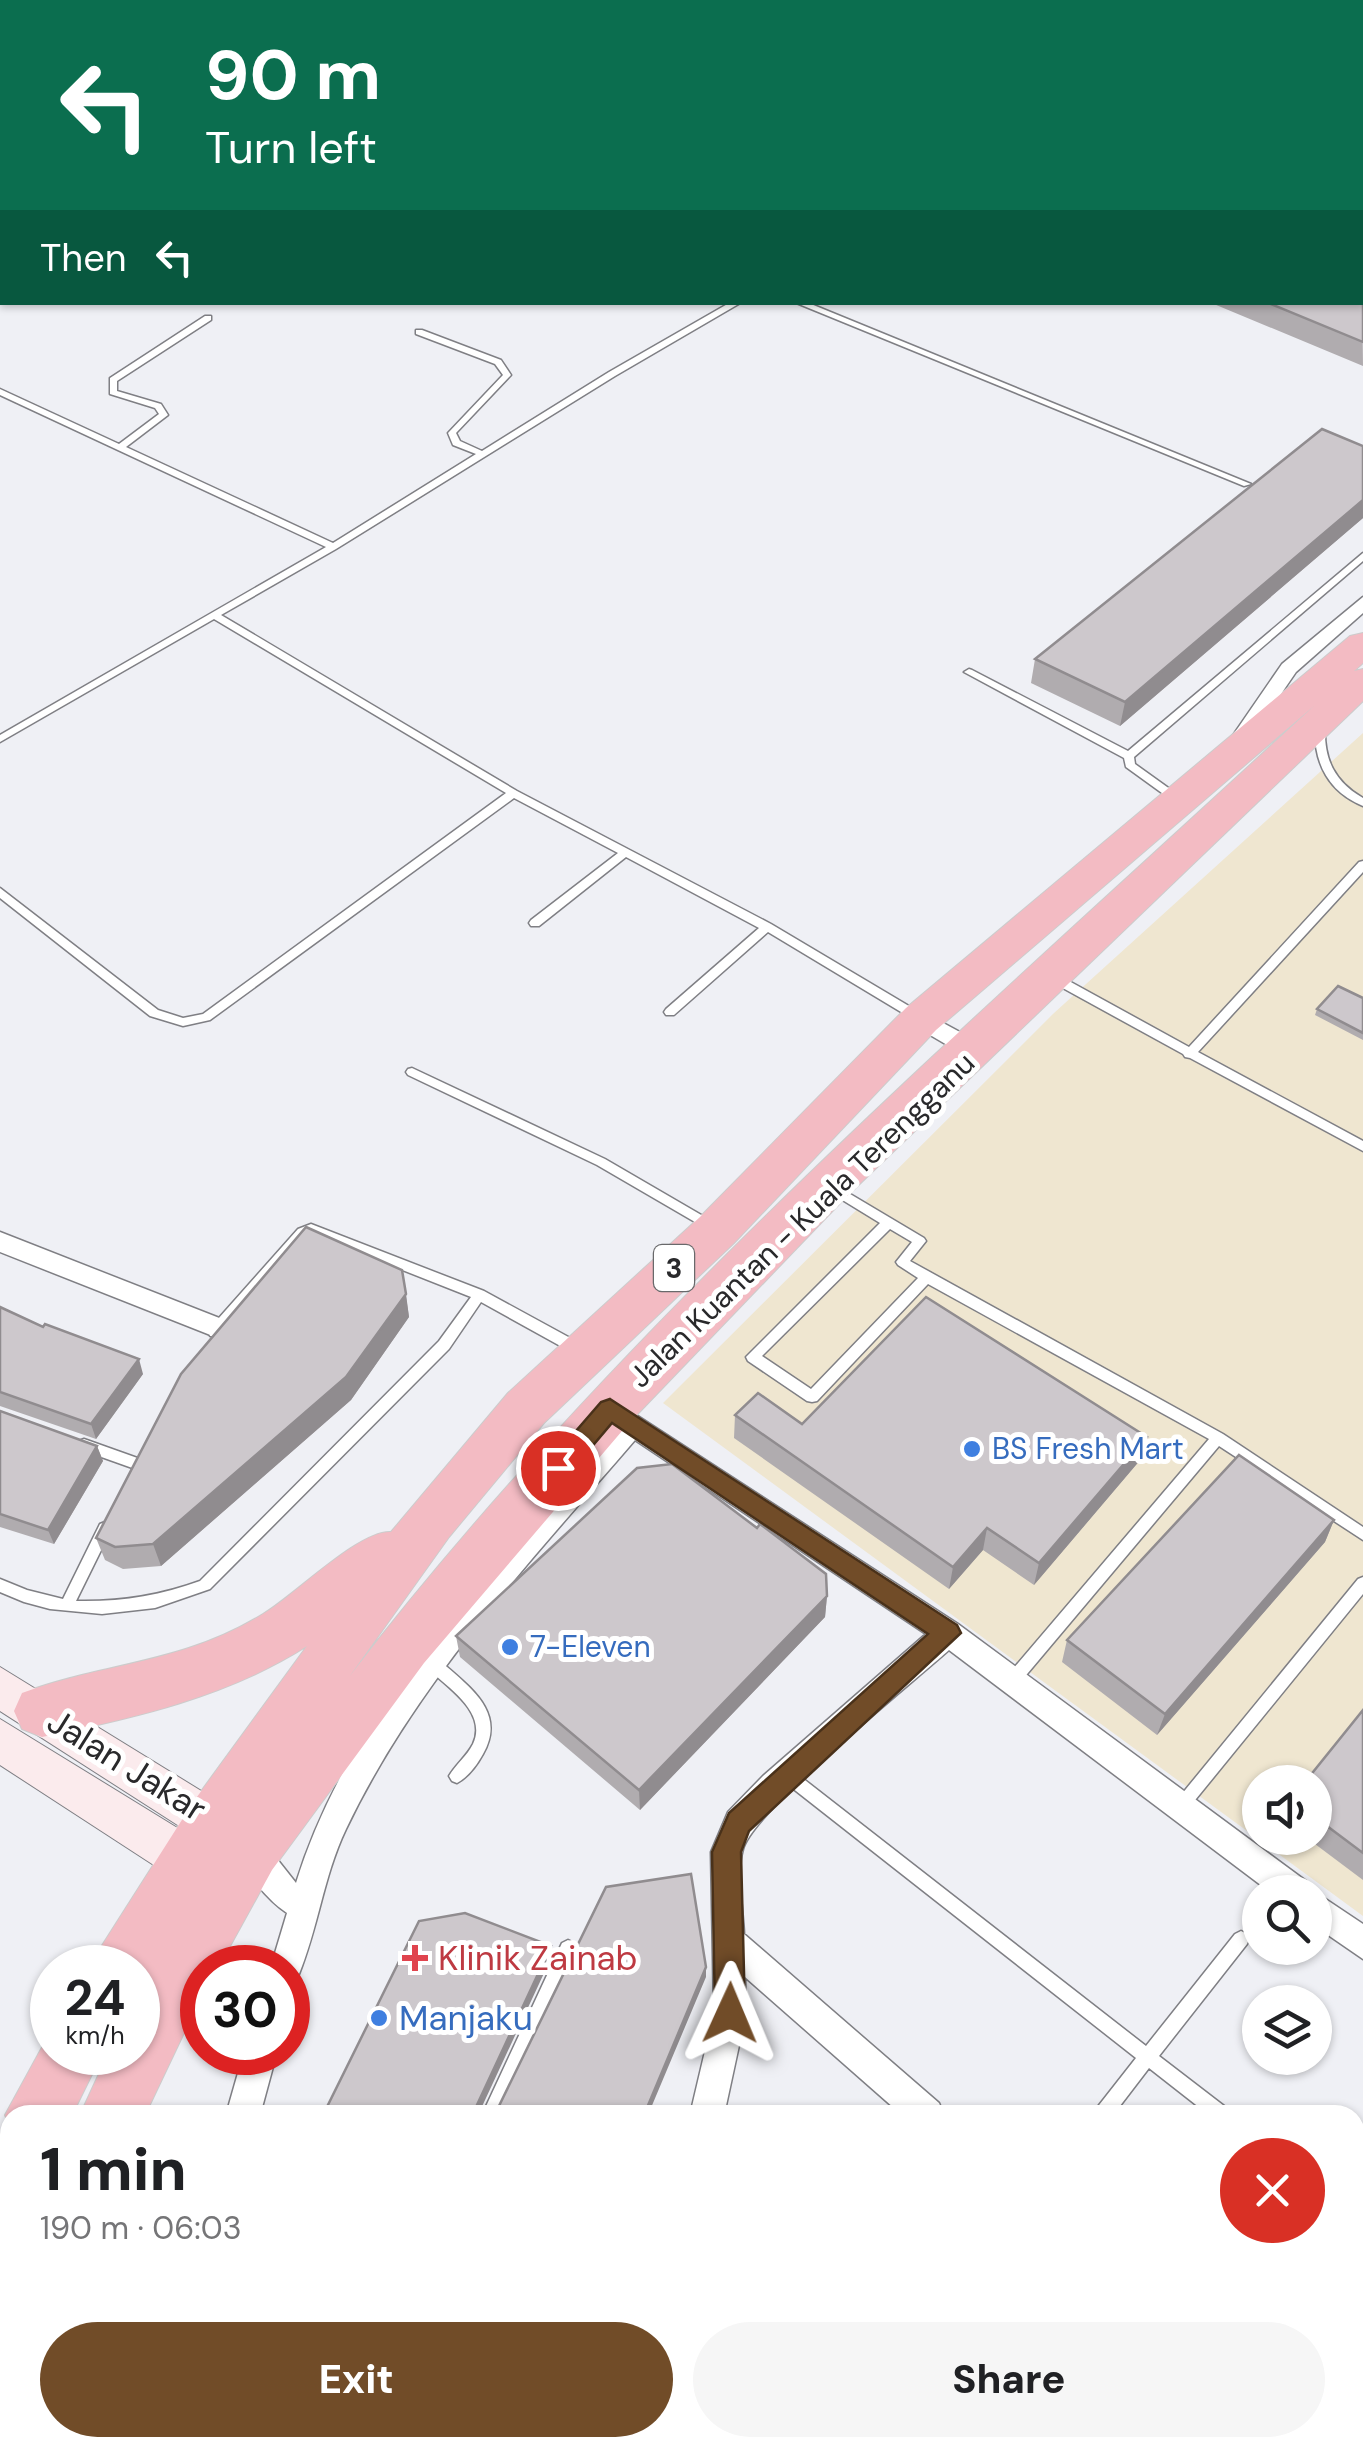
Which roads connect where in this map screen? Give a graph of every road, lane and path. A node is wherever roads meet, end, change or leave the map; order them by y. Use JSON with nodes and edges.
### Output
{"nodes":[{"id":1,"x":436,"y":0,"type":"edge"},
{"id":2,"x":453,"y":0,"type":"edge"},
{"id":3,"x":733,"y":305,"type":"edge"},
{"id":4,"x":805,"y":305,"type":"edge"},
{"id":5,"x":208,"y":318,"type":"dead end"},
{"id":6,"x":419,"y":332,"type":"dead end"},
{"id":7,"x":0,"y":392,"type":"edge"},
{"id":8,"x":121,"y":447,"type":"junction"},
{"id":9,"x":483,"y":454,"type":"junction"},
{"id":10,"x":1247,"y":484,"type":"edge"},
{"id":11,"x":333,"y":547,"type":"junction"},
{"id":12,"x":1363,"y":556,"type":"edge"},
{"id":13,"x":1363,"y":603,"type":"edge"},
{"id":14,"x":214,"y":615,"type":"junction"},
{"id":15,"x":1363,"y":644,"type":"edge"},
{"id":16,"x":969,"y":672,"type":"dead end"},
{"id":17,"x":1363,"y":680,"type":"edge"},
{"id":18,"x":1321,"y":716,"type":"junction"},
{"id":19,"x":0,"y":739,"type":"edge"},
{"id":20,"x":1129,"y":756,"type":"junction"},
{"id":21,"x":1222,"y":765,"type":"junction"},
{"id":22,"x":513,"y":792,"type":"junction"},
{"id":23,"x":1179,"y":800,"type":"junction"},
{"id":24,"x":1363,"y":803,"type":"edge"},
{"id":25,"x":626,"y":852,"type":"junction"},
{"id":26,"x":1363,"y":864,"type":"edge"},
{"id":27,"x":0,"y":892,"type":"edge"},
{"id":28,"x":535,"y":922,"type":"dead end"},
{"id":29,"x":767,"y":927,"type":"junction"},
{"id":30,"x":1052,"y":977,"type":"junction"},
{"id":31,"x":670,"y":1012,"type":"dead end"},
{"id":32,"x":920,"y":1018,"type":"junction"},
{"id":33,"x":974,"y":1050,"type":"junction"},
{"id":34,"x":1190,"y":1054,"type":"junction"},
{"id":35,"x":412,"y":1072,"type":"dead end"},
{"id":36,"x":1363,"y":1147,"type":"edge"},
{"id":37,"x":828,"y":1186,"type":"junction"},
{"id":38,"x":888,"y":1223,"type":"junction"},
{"id":39,"x":717,"y":1230,"type":"junction"},
{"id":40,"x":0,"y":1242,"type":"edge"},
{"id":41,"x":927,"y":1276,"type":"junction"},
{"id":42,"x":479,"y":1295,"type":"junction"},
{"id":43,"x":213,"y":1336,"type":"joint"},
{"id":44,"x":584,"y":1352,"type":"junction"},
{"id":45,"x":621,"y":1417,"type":"junction"},
{"id":46,"x":1218,"y":1438,"type":"junction"},
{"id":47,"x":69,"y":1439,"type":"edge"},
{"id":48,"x":129,"y":1481,"type":"edge"},
{"id":49,"x":112,"y":1515,"type":"edge"},
{"id":50,"x":430,"y":1521,"type":"junction"},
{"id":51,"x":1363,"y":1534,"type":"edge"},
{"id":52,"x":1363,"y":1583,"type":"edge"},
{"id":53,"x":0,"y":1584,"type":"edge"},
{"id":54,"x":68,"y":1604,"type":"junction"},
{"id":55,"x":948,"y":1633,"type":"junction"},
{"id":56,"x":418,"y":1655,"type":"junction"},
{"id":57,"x":1012,"y":1681,"type":"junction"},
{"id":58,"x":14,"y":1713,"type":"edge"},
{"id":59,"x":787,"y":1775,"type":"junction"},
{"id":60,"x":458,"y":1776,"type":"dead end"},
{"id":61,"x":1180,"y":1808,"type":"junction"},
{"id":62,"x":221,"y":1854,"type":"junction"},
{"id":63,"x":1272,"y":1875,"type":"edge"},
{"id":64,"x":306,"y":1908,"type":"junction"},
{"id":65,"x":1332,"y":1920,"type":"edge"},
{"id":66,"x":1241,"y":1939,"type":"dead end"},
{"id":67,"x":1363,"y":1943,"type":"edge"},
{"id":68,"x":731,"y":1944,"type":"junction"},
{"id":69,"x":294,"y":1945,"type":"edge"},
{"id":70,"x":568,"y":1948,"type":"dead end"},
{"id":71,"x":165,"y":1980,"type":"edge"},
{"id":72,"x":1147,"y":2056,"type":"junction"},
{"id":73,"x":59,"y":2075,"type":"edge"},
{"id":74,"x":255,"y":2075,"type":"edge"},
{"id":75,"x":43,"y":2105,"type":"edge"},
{"id":76,"x":116,"y":2105,"type":"edge"},
{"id":77,"x":247,"y":2105,"type":"edge"},
{"id":78,"x":495,"y":2105,"type":"edge"},
{"id":79,"x":709,"y":2105,"type":"edge"},
{"id":80,"x":916,"y":2105,"type":"edge"},
{"id":81,"x":1110,"y":2105,"type":"edge"},
{"id":82,"x":1209,"y":2105,"type":"edge"}],
"edges":[{"from":1,"to":2,"type":"lane"},
{"from":3,"to":9,"type":"lane"},
{"from":4,"to":10,"type":"lane"},
{"from":5,"to":8,"type":"lane"},
{"from":6,"to":9,"type":"lane"},
{"from":7,"to":8,"type":"lane"},
{"from":8,"to":11,"type":"lane"},
{"from":9,"to":11,"type":"lane"},
{"from":11,"to":14,"type":"lane"},
{"from":12,"to":20,"type":"lane"},
{"from":13,"to":21,"type":"street"},
{"from":14,"to":19,"type":"lane"},
{"from":14,"to":22,"type":"lane"},
{"from":15,"to":21,"type":"highway","name":"Jalan Kuantan - Kuala Terengganu","number":"3"},
{"from":16,"to":20,"type":"lane"},
{"from":17,"to":18,"type":"highway","name":"Jalan Kuantan - Kuala Terengganu","number":"3"},
{"from":18,"to":24,"type":"lane"},
{"from":18,"to":30,"type":"highway","name":"Jalan Kuantan - Kuala Terengganu","number":"3"},
{"from":20,"to":23,"type":"lane"},
{"from":21,"to":23,"type":"highway","name":"Jalan Kuantan - Kuala Terengganu","number":"3"},
{"from":22,"to":25,"type":"lane"},
{"from":22,"to":27,"type":"lane"},
{"from":23,"to":32,"type":"highway","name":"Jalan Kuantan - Kuala Terengganu","number":"3"},
{"from":25,"to":28,"type":"lane"},
{"from":25,"to":29,"type":"lane"},
{"from":26,"to":34,"type":"lane"},
{"from":29,"to":31,"type":"lane"},
{"from":29,"to":32,"type":"lane"},
{"from":30,"to":33,"type":"highway","name":"Jalan Kuantan - Kuala Terengganu","number":"3"},
{"from":30,"to":34,"type":"lane"},
{"from":32,"to":33,"type":"street"},
{"from":32,"to":39,"type":"highway","name":"Jalan Kuantan - Kuala Terengganu","number":"3"},
{"from":33,"to":37,"type":"highway","name":"Jalan Kuantan - Kuala Terengganu","number":"3"},
{"from":34,"to":36,"type":"lane"},
{"from":35,"to":39,"type":"lane"},
{"from":37,"to":38,"type":"lane"},
{"from":37,"to":45,"type":"highway","name":"Jalan Kuantan - Kuala Terengganu","number":"3"},
{"from":38,"to":41,"type":"lane"},
{"from":38,"to":41,"type":"lane"},
{"from":39,"to":44,"type":"highway","name":"Jalan Kuantan - Kuala Terengganu","number":"3"},
{"from":40,"to":43,"type":"street"},
{"from":41,"to":46,"type":"lane"},
{"from":42,"to":43,"type":"lane"},
{"from":42,"to":44,"type":"lane"},
{"from":42,"to":54,"type":"lane"},
{"from":44,"to":50,"type":"highway","name":"Jalan Kuantan - Kuala Terengganu","number":"3"},
{"from":45,"to":55,"type":"street"},
{"from":45,"to":56,"type":"highway","name":"Jalan Kuantan - Kuala Terengganu","number":"3"},
{"from":46,"to":51,"type":"lane"},
{"from":46,"to":57,"type":"lane"},
{"from":47,"to":48,"type":"lane"},
{"from":49,"to":54,"type":"lane"},
{"from":50,"to":58,"type":"highway"},
{"from":50,"to":62,"type":"highway","name":"Jalan Kuantan - Kuala Terengganu","number":"3"},
{"from":52,"to":61,"type":"lane"},
{"from":53,"to":54,"type":"lane"},
{"from":55,"to":57,"type":"street"},
{"from":55,"to":59,"type":"street"},
{"from":56,"to":60,"type":"lane"},
{"from":56,"to":62,"type":"highway","name":"Jalan Kuantan - Kuala Terengganu","number":"3"},
{"from":56,"to":64,"type":"street"},
{"from":57,"to":61,"type":"street"},
{"from":58,"to":62,"type":"main road","name":"Jalan Jakar"},
{"from":59,"to":68,"type":"street"},
{"from":59,"to":72,"type":"lane"},
{"from":61,"to":63,"type":"street"},
{"from":62,"to":64,"type":"street"},
{"from":62,"to":71,"type":"highway","name":"Jalan Kuantan - Kuala Terengganu","number":"3"},
{"from":64,"to":69,"type":"street"},
{"from":65,"to":67,"type":"street"},
{"from":66,"to":72,"type":"lane"},
{"from":68,"to":79,"type":"street"},
{"from":68,"to":80,"type":"street"},
{"from":70,"to":78,"type":"lane"},
{"from":71,"to":76,"type":"highway","name":"Jalan Kuantan - Kuala Terengganu","number":"3"},
{"from":72,"to":81,"type":"lane"},
{"from":72,"to":82,"type":"lane"},
{"from":73,"to":75,"type":"highway"},
{"from":74,"to":77,"type":"street"}]}
